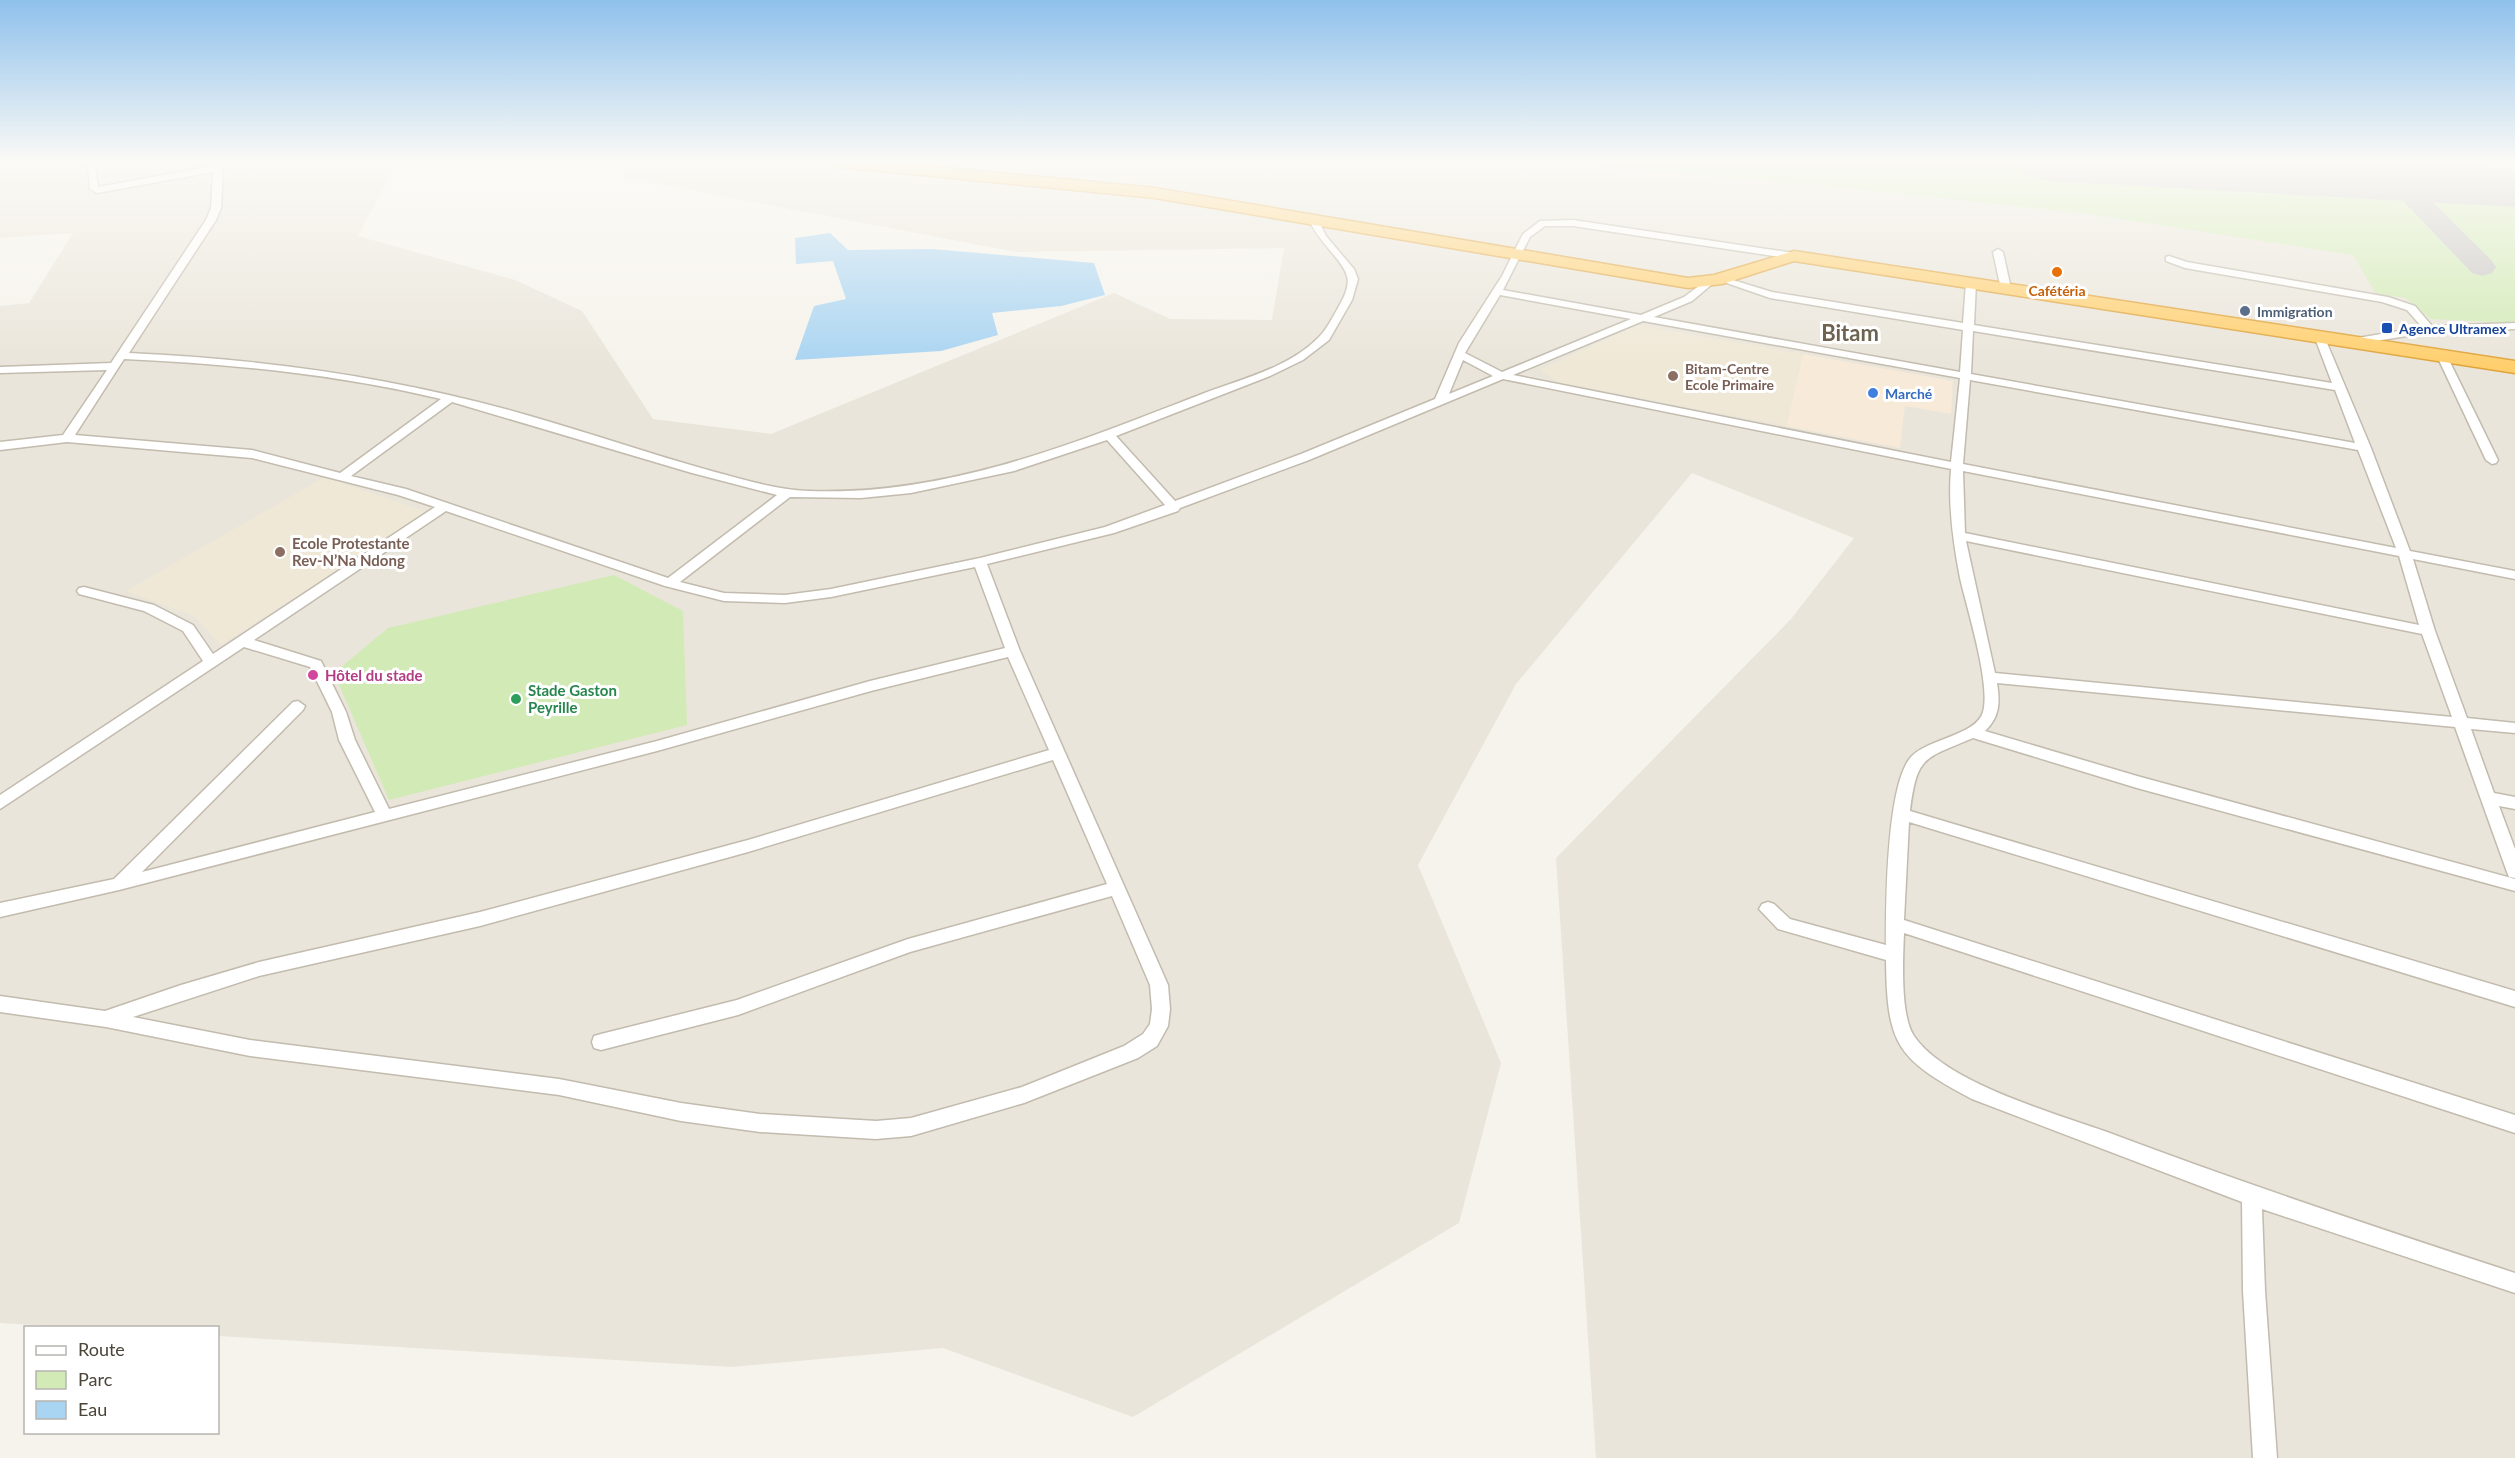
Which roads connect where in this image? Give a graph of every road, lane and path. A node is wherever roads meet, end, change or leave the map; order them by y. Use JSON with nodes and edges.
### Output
{"nodes":[{"id":1,"x":205,"y":230,"type":"edge"},
{"id":2,"x":1318,"y":230,"type":"edge"},
{"id":3,"x":1377,"y":230,"type":"edge"},
{"id":4,"x":1533,"y":230,"type":"edge"},
{"id":5,"x":1615,"y":230,"type":"edge"},
{"id":6,"x":1998,"y":252,"type":"dead end"},
{"id":7,"x":1519,"y":255,"type":"junction"},
{"id":8,"x":1794,"y":256,"type":"junction"},
{"id":9,"x":2169,"y":259,"type":"dead end"},
{"id":10,"x":1715,"y":282,"type":"junction"},
{"id":11,"x":1971,"y":284,"type":"junction"},
{"id":12,"x":2006,"y":289,"type":"junction"},
{"id":13,"x":1498,"y":292,"type":"junction"},
{"id":14,"x":1642,"y":318,"type":"junction"},
{"id":15,"x":2515,"y":326,"type":"edge"},
{"id":16,"x":1966,"y":327,"type":"junction"},
{"id":17,"x":2428,"y":327,"type":"junction"},
{"id":18,"x":2320,"y":338,"type":"junction"},
{"id":19,"x":2350,"y":342,"type":"junction"},
{"id":20,"x":1460,"y":354,"type":"junction"},
{"id":21,"x":2442,"y":356,"type":"junction"},
{"id":22,"x":118,"y":361,"type":"junction"},
{"id":23,"x":2515,"y":367,"type":"edge"},
{"id":24,"x":0,"y":370,"type":"edge"},
{"id":25,"x":1502,"y":376,"type":"junction"},
{"id":26,"x":1965,"y":376,"type":"junction"},
{"id":27,"x":2341,"y":388,"type":"junction"},
{"id":28,"x":451,"y":397,"type":"junction"},
{"id":29,"x":1440,"y":402,"type":"junction"},
{"id":30,"x":1109,"y":435,"type":"junction"},
{"id":31,"x":67,"y":438,"type":"junction"},
{"id":32,"x":0,"y":446,"type":"edge"},
{"id":33,"x":2365,"y":448,"type":"junction"},
{"id":34,"x":2492,"y":460,"type":"dead end"},
{"id":35,"x":1956,"y":466,"type":"junction"},
{"id":36,"x":343,"y":476,"type":"junction"},
{"id":37,"x":786,"y":494,"type":"junction"},
{"id":38,"x":444,"y":507,"type":"junction"},
{"id":39,"x":1174,"y":508,"type":"junction"},
{"id":40,"x":1959,"y":536,"type":"junction"},
{"id":41,"x":2405,"y":554,"type":"junction"},
{"id":42,"x":980,"y":562,"type":"junction"},
{"id":43,"x":2515,"y":575,"type":"edge"},
{"id":44,"x":670,"y":583,"type":"junction"},
{"id":45,"x":84,"y":591,"type":"dead end"},
{"id":46,"x":2428,"y":632,"type":"junction"},
{"id":47,"x":240,"y":641,"type":"junction"},
{"id":48,"x":1013,"y":651,"type":"junction"},
{"id":49,"x":211,"y":661,"type":"junction"},
{"id":50,"x":1989,"y":677,"type":"junction"},
{"id":51,"x":298,"y":706,"type":"dead end"},
{"id":52,"x":2462,"y":721,"type":"junction"},
{"id":53,"x":2515,"y":728,"type":"edge"},
{"id":54,"x":1972,"y":732,"type":"junction"},
{"id":55,"x":1058,"y":753,"type":"junction"},
{"id":56,"x":2489,"y":798,"type":"junction"},
{"id":57,"x":0,"y":803,"type":"edge"},
{"id":58,"x":2515,"y":803,"type":"edge"},
{"id":59,"x":1902,"y":814,"type":"junction"},
{"id":60,"x":385,"y":816,"type":"junction"},
{"id":61,"x":2515,"y":872,"type":"edge"},
{"id":62,"x":119,"y":884,"type":"junction"},
{"id":63,"x":2515,"y":885,"type":"edge"},
{"id":64,"x":1116,"y":888,"type":"junction"},
{"id":65,"x":1768,"y":909,"type":"dead end"},
{"id":66,"x":0,"y":910,"type":"edge"},
{"id":67,"x":1896,"y":924,"type":"junction"},
{"id":68,"x":1895,"y":956,"type":"junction"},
{"id":69,"x":2515,"y":999,"type":"edge"},
{"id":70,"x":0,"y":1004,"type":"edge"},
{"id":71,"x":106,"y":1019,"type":"junction"},
{"id":72,"x":601,"y":1042,"type":"dead end"},
{"id":73,"x":2515,"y":1124,"type":"edge"},
{"id":74,"x":2252,"y":1196,"type":"junction"},
{"id":75,"x":2515,"y":1283,"type":"edge"},
{"id":76,"x":2265,"y":1458,"type":"edge"}],
"edges":[{"from":1,"to":22,"type":"street"},
{"from":2,"to":30,"type":"street"},
{"from":3,"to":7,"type":"highway"},
{"from":4,"to":7,"type":"street"},
{"from":5,"to":8,"type":"street"},
{"from":6,"to":12,"type":"street"},
{"from":7,"to":10,"type":"highway"},
{"from":7,"to":13,"type":"street"},
{"from":8,"to":10,"type":"highway"},
{"from":8,"to":11,"type":"highway"},
{"from":9,"to":17,"type":"street"},
{"from":10,"to":14,"type":"street"},
{"from":10,"to":16,"type":"street"},
{"from":11,"to":12,"type":"highway"},
{"from":11,"to":16,"type":"street"},
{"from":12,"to":18,"type":"highway"},
{"from":13,"to":14,"type":"street"},
{"from":13,"to":20,"type":"street"},
{"from":14,"to":25,"type":"street"},
{"from":14,"to":26,"type":"street"},
{"from":15,"to":17,"type":"street"},
{"from":16,"to":26,"type":"street"},
{"from":16,"to":27,"type":"street"},
{"from":17,"to":19,"type":"street"},
{"from":18,"to":19,"type":"highway"},
{"from":18,"to":27,"type":"street"},
{"from":19,"to":21,"type":"highway"},
{"from":20,"to":25,"type":"street"},
{"from":20,"to":29,"type":"street"},
{"from":21,"to":23,"type":"highway"},
{"from":21,"to":34,"type":"street"},
{"from":22,"to":24,"type":"street"},
{"from":22,"to":28,"type":"street"},
{"from":22,"to":31,"type":"street"},
{"from":25,"to":29,"type":"street"},
{"from":25,"to":35,"type":"street"},
{"from":26,"to":33,"type":"street"},
{"from":26,"to":35,"type":"street"},
{"from":27,"to":33,"type":"street"},
{"from":28,"to":36,"type":"street"},
{"from":28,"to":37,"type":"street"},
{"from":29,"to":39,"type":"street"},
{"from":30,"to":37,"type":"street"},
{"from":30,"to":39,"type":"street"},
{"from":31,"to":32,"type":"street"},
{"from":31,"to":36,"type":"street"},
{"from":33,"to":41,"type":"street"},
{"from":35,"to":40,"type":"street"},
{"from":35,"to":41,"type":"street"},
{"from":36,"to":38,"type":"street"},
{"from":37,"to":44,"type":"street"},
{"from":38,"to":44,"type":"street"},
{"from":38,"to":47,"type":"street"},
{"from":39,"to":42,"type":"street"},
{"from":40,"to":46,"type":"street"},
{"from":40,"to":50,"type":"street"},
{"from":41,"to":43,"type":"street"},
{"from":41,"to":46,"type":"street"},
{"from":42,"to":44,"type":"street"},
{"from":42,"to":48,"type":"street"},
{"from":45,"to":49,"type":"street"},
{"from":46,"to":52,"type":"street"},
{"from":47,"to":49,"type":"street"},
{"from":47,"to":60,"type":"street"},
{"from":48,"to":55,"type":"street"},
{"from":48,"to":60,"type":"street"},
{"from":49,"to":57,"type":"street"},
{"from":50,"to":52,"type":"street"},
{"from":50,"to":54,"type":"street"},
{"from":51,"to":62,"type":"street"},
{"from":52,"to":53,"type":"street"},
{"from":52,"to":56,"type":"street"},
{"from":54,"to":59,"type":"street"},
{"from":54,"to":63,"type":"street"},
{"from":55,"to":64,"type":"street"},
{"from":55,"to":71,"type":"street"},
{"from":56,"to":58,"type":"street"},
{"from":56,"to":61,"type":"street"},
{"from":59,"to":67,"type":"street"},
{"from":59,"to":69,"type":"street"},
{"from":60,"to":62,"type":"street"},
{"from":62,"to":66,"type":"street"},
{"from":64,"to":71,"type":"street"},
{"from":64,"to":72,"type":"street"},
{"from":65,"to":68,"type":"street"},
{"from":67,"to":68,"type":"street"},
{"from":67,"to":73,"type":"street"},
{"from":68,"to":74,"type":"street"},
{"from":70,"to":71,"type":"street"},
{"from":74,"to":75,"type":"street"},
{"from":74,"to":76,"type":"street"}]}
